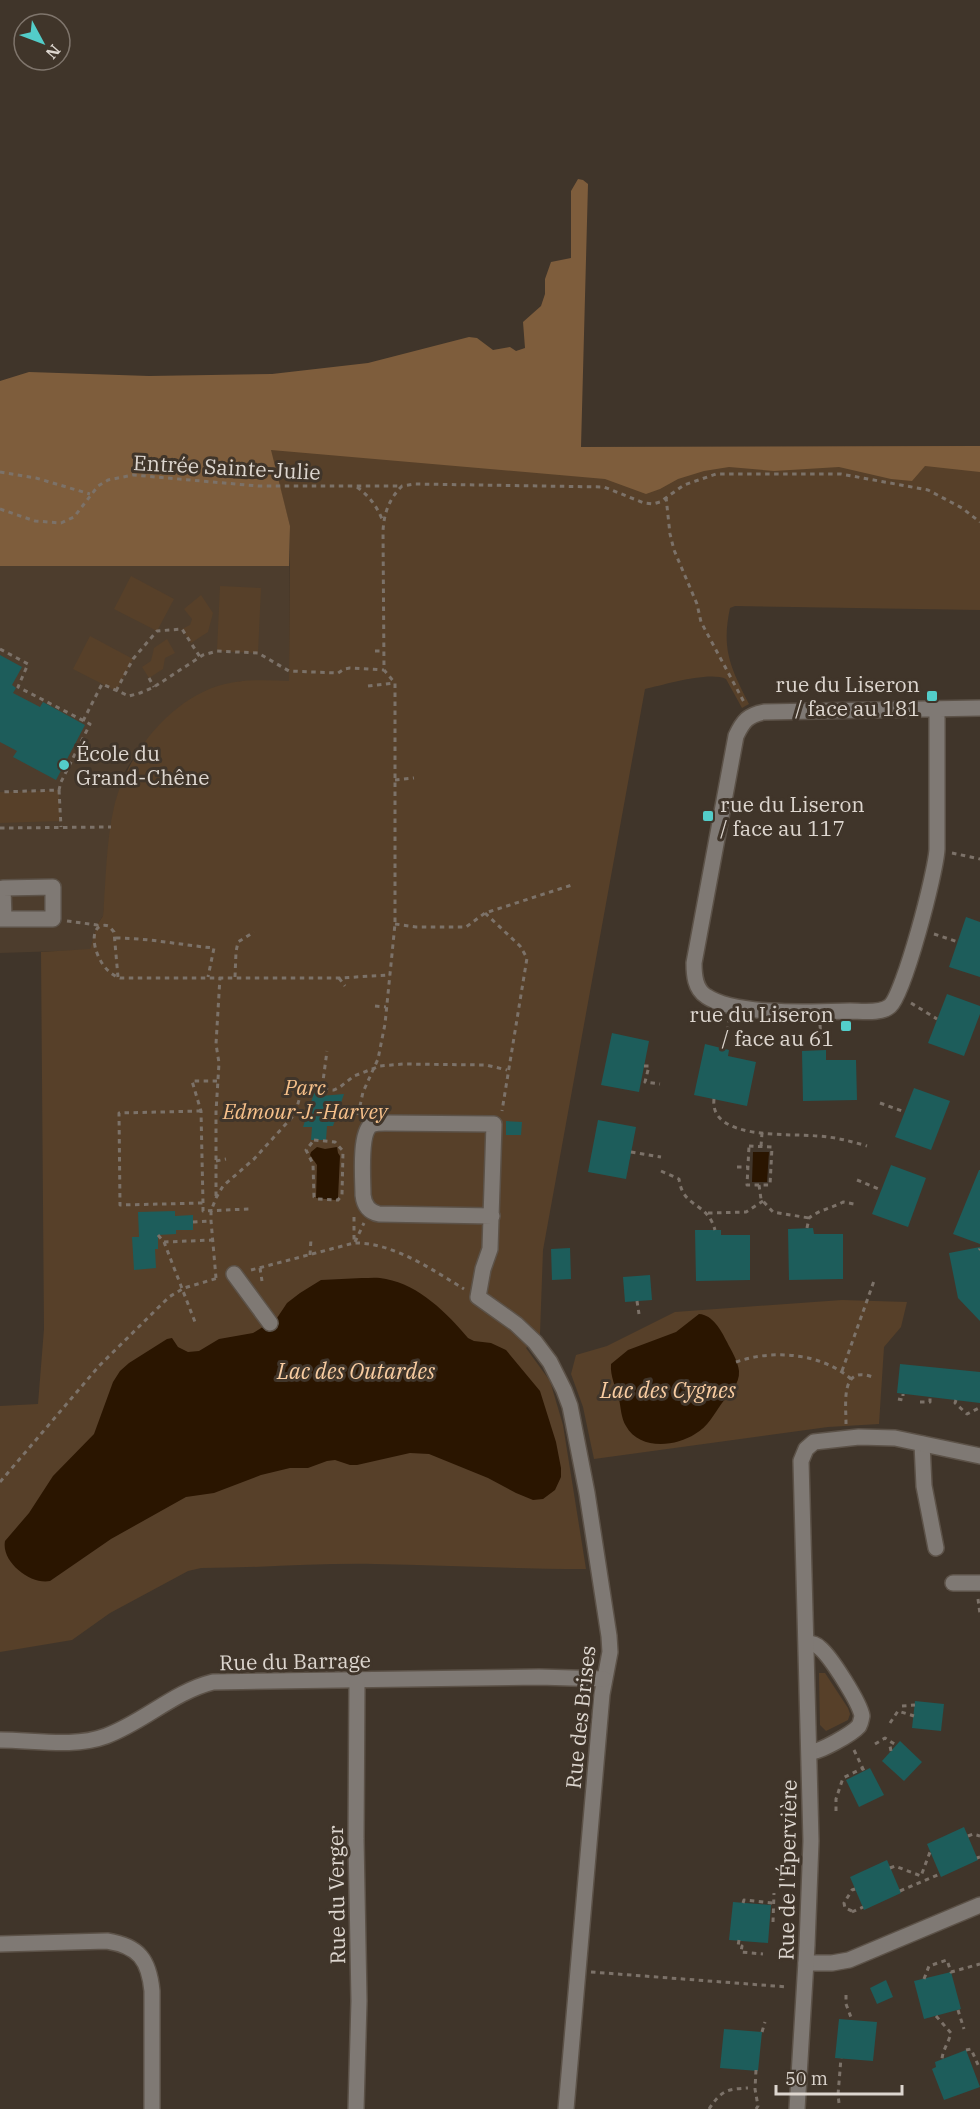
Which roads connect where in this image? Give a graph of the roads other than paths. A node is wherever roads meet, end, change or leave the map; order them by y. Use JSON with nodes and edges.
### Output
{"nodes":[{"id":1,"x":980,"y":708,"type":"edge"},
{"id":2,"x":937,"y":710,"type":"junction"},
{"id":3,"x":2,"y":919,"type":"edge"},
{"id":4,"x":492,"y":1216,"type":"junction"},
{"id":5,"x":234,"y":1274,"type":"road end"},
{"id":6,"x":270,"y":1323,"type":"dead end"},
{"id":7,"x":922,"y":1444,"type":"junction"},
{"id":8,"x":980,"y":1456,"type":"edge"},
{"id":9,"x":936,"y":1548,"type":"dead end"},
{"id":10,"x":952,"y":1583,"type":"dead end"},
{"id":11,"x":980,"y":1583,"type":"edge"},
{"id":12,"x":807,"y":1643,"type":"junction"},
{"id":13,"x":604,"y":1679,"type":"junction"},
{"id":14,"x":357,"y":1681,"type":"junction"},
{"id":15,"x":0,"y":1740,"type":"edge"},
{"id":16,"x":810,"y":1752,"type":"junction"},
{"id":17,"x":979,"y":1911,"type":"edge"},
{"id":18,"x":0,"y":1944,"type":"edge"},
{"id":19,"x":806,"y":1963,"type":"junction"},
{"id":20,"x":152,"y":2109,"type":"edge"},
{"id":21,"x":356,"y":2109,"type":"edge"},
{"id":22,"x":566,"y":2109,"type":"edge"},
{"id":23,"x":797,"y":2109,"type":"edge"}],
"edges":[{"from":1,"to":2,"type":"street"},
{"from":2,"to":2,"type":"street"},
{"from":3,"to":3,"type":"street"},
{"from":4,"to":4,"type":"street"},
{"from":4,"to":13,"type":"street","name":"Rue des Brises"},
{"from":5,"to":6,"type":"street"},
{"from":7,"to":8,"type":"street","name":"Rue de l'Épervière"},
{"from":7,"to":9,"type":"street"},
{"from":7,"to":12,"type":"street","name":"Rue de l'Épervière"},
{"from":10,"to":11,"type":"street"},
{"from":12,"to":16,"type":"street","name":"Rue de l'Épervière"},
{"from":12,"to":16,"type":"street","name":"Rue de l'Épervière"},
{"from":13,"to":14,"type":"street","name":"Rue du Barrage"},
{"from":13,"to":22,"type":"street","name":"Rue des Brises"},
{"from":14,"to":15,"type":"street","name":"Rue du Barrage"},
{"from":14,"to":21,"type":"street","name":"Rue du Verger"},
{"from":16,"to":19,"type":"street","name":"Rue de l'Épervière"},
{"from":17,"to":19,"type":"street"},
{"from":18,"to":20,"type":"street"},
{"from":19,"to":23,"type":"street","name":"Rue de l'Épervière"}]}
